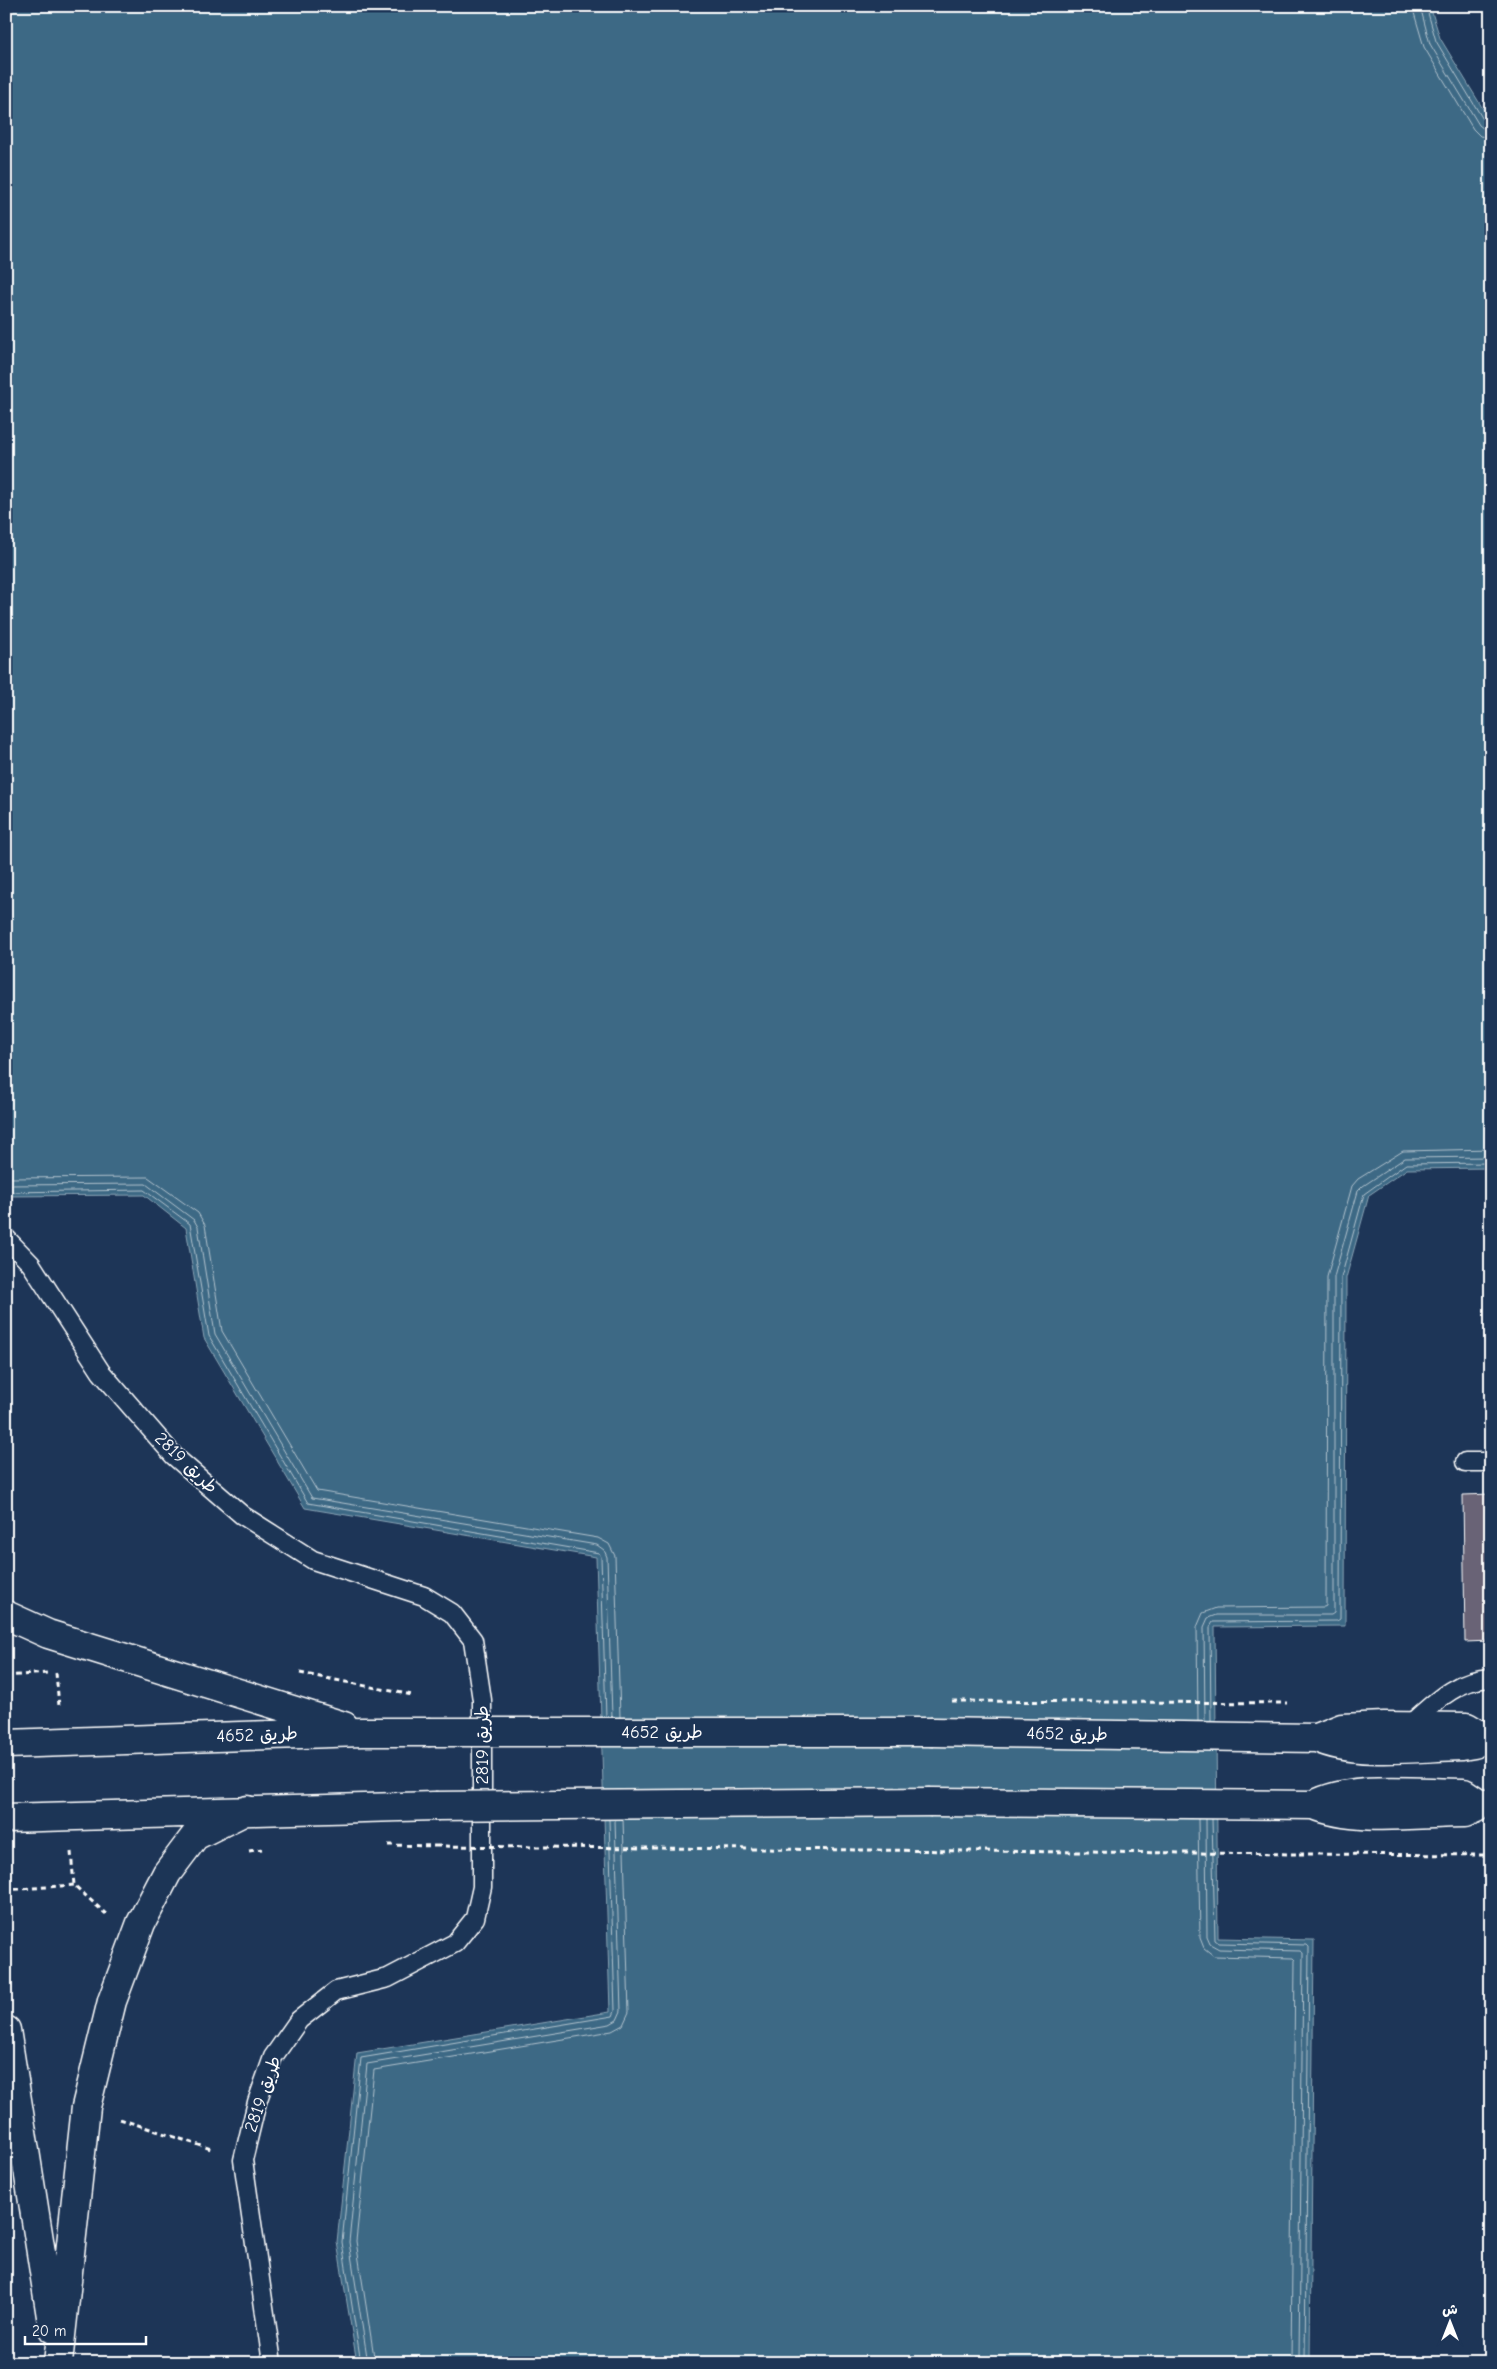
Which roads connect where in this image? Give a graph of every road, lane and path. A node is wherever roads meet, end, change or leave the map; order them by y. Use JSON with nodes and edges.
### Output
{"nodes":[{"id":1,"x":6,"y":1238,"type":"edge"},
{"id":2,"x":1465,"y":1462,"type":"dead end"},
{"id":3,"x":1491,"y":1462,"type":"edge"},
{"id":4,"x":6,"y":1615,"type":"edge"},
{"id":5,"x":1491,"y":1678,"type":"edge"},
{"id":6,"x":1408,"y":1726,"type":"junction"},
{"id":7,"x":362,"y":1732,"type":"junction"},
{"id":8,"x":1487,"y":1736,"type":"edge"},
{"id":9,"x":1317,"y":1738,"type":"junction"},
{"id":10,"x":6,"y":1744,"type":"edge"},
{"id":11,"x":1485,"y":1803,"type":"edge"},
{"id":12,"x":246,"y":1810,"type":"junction"},
{"id":13,"x":6,"y":1818,"type":"edge"},
{"id":14,"x":387,"y":1845,"type":"dead end"},
{"id":15,"x":264,"y":1848,"type":"dead end"},
{"id":16,"x":242,"y":1852,"type":"dead end"},
{"id":17,"x":1491,"y":1854,"type":"edge"},
{"id":18,"x":6,"y":1890,"type":"edge"},
{"id":19,"x":135,"y":1939,"type":"junction"},
{"id":20,"x":6,"y":2030,"type":"edge"},
{"id":21,"x":86,"y":2107,"type":"junction"},
{"id":22,"x":243,"y":2160,"type":"junction"},
{"id":23,"x":58,"y":2363,"type":"edge"},
{"id":24,"x":272,"y":2363,"type":"edge"}],
"edges":[{"from":1,"to":22,"type":"lane","name":"طريق 2819"},
{"from":2,"to":3,"type":"lane"},
{"from":4,"to":7,"type":"street"},
{"from":5,"to":6,"type":"lane"},
{"from":6,"to":8,"type":"street","name":"طريق 4652"},
{"from":6,"to":9,"type":"street","name":"طريق 4652"},
{"from":7,"to":9,"type":"street","name":"طريق 4652","bridge":true},
{"from":7,"to":10,"type":"street","name":"طريق 4652"},
{"from":8,"to":9,"type":"street","name":"طريق 4652"},
{"from":11,"to":12,"type":"street","bridge":true},
{"from":12,"to":13,"type":"street"},
{"from":12,"to":19,"type":"street"},
{"from":14,"to":17,"type":"path","bridge":true},
{"from":15,"to":16,"type":"path"},
{"from":18,"to":19,"type":"path"},
{"from":19,"to":21,"type":"street"},
{"from":20,"to":23,"type":"street"},
{"from":21,"to":22,"type":"path"},
{"from":21,"to":23,"type":"street"},
{"from":22,"to":24,"type":"lane","name":"طريق 2819"}]}
